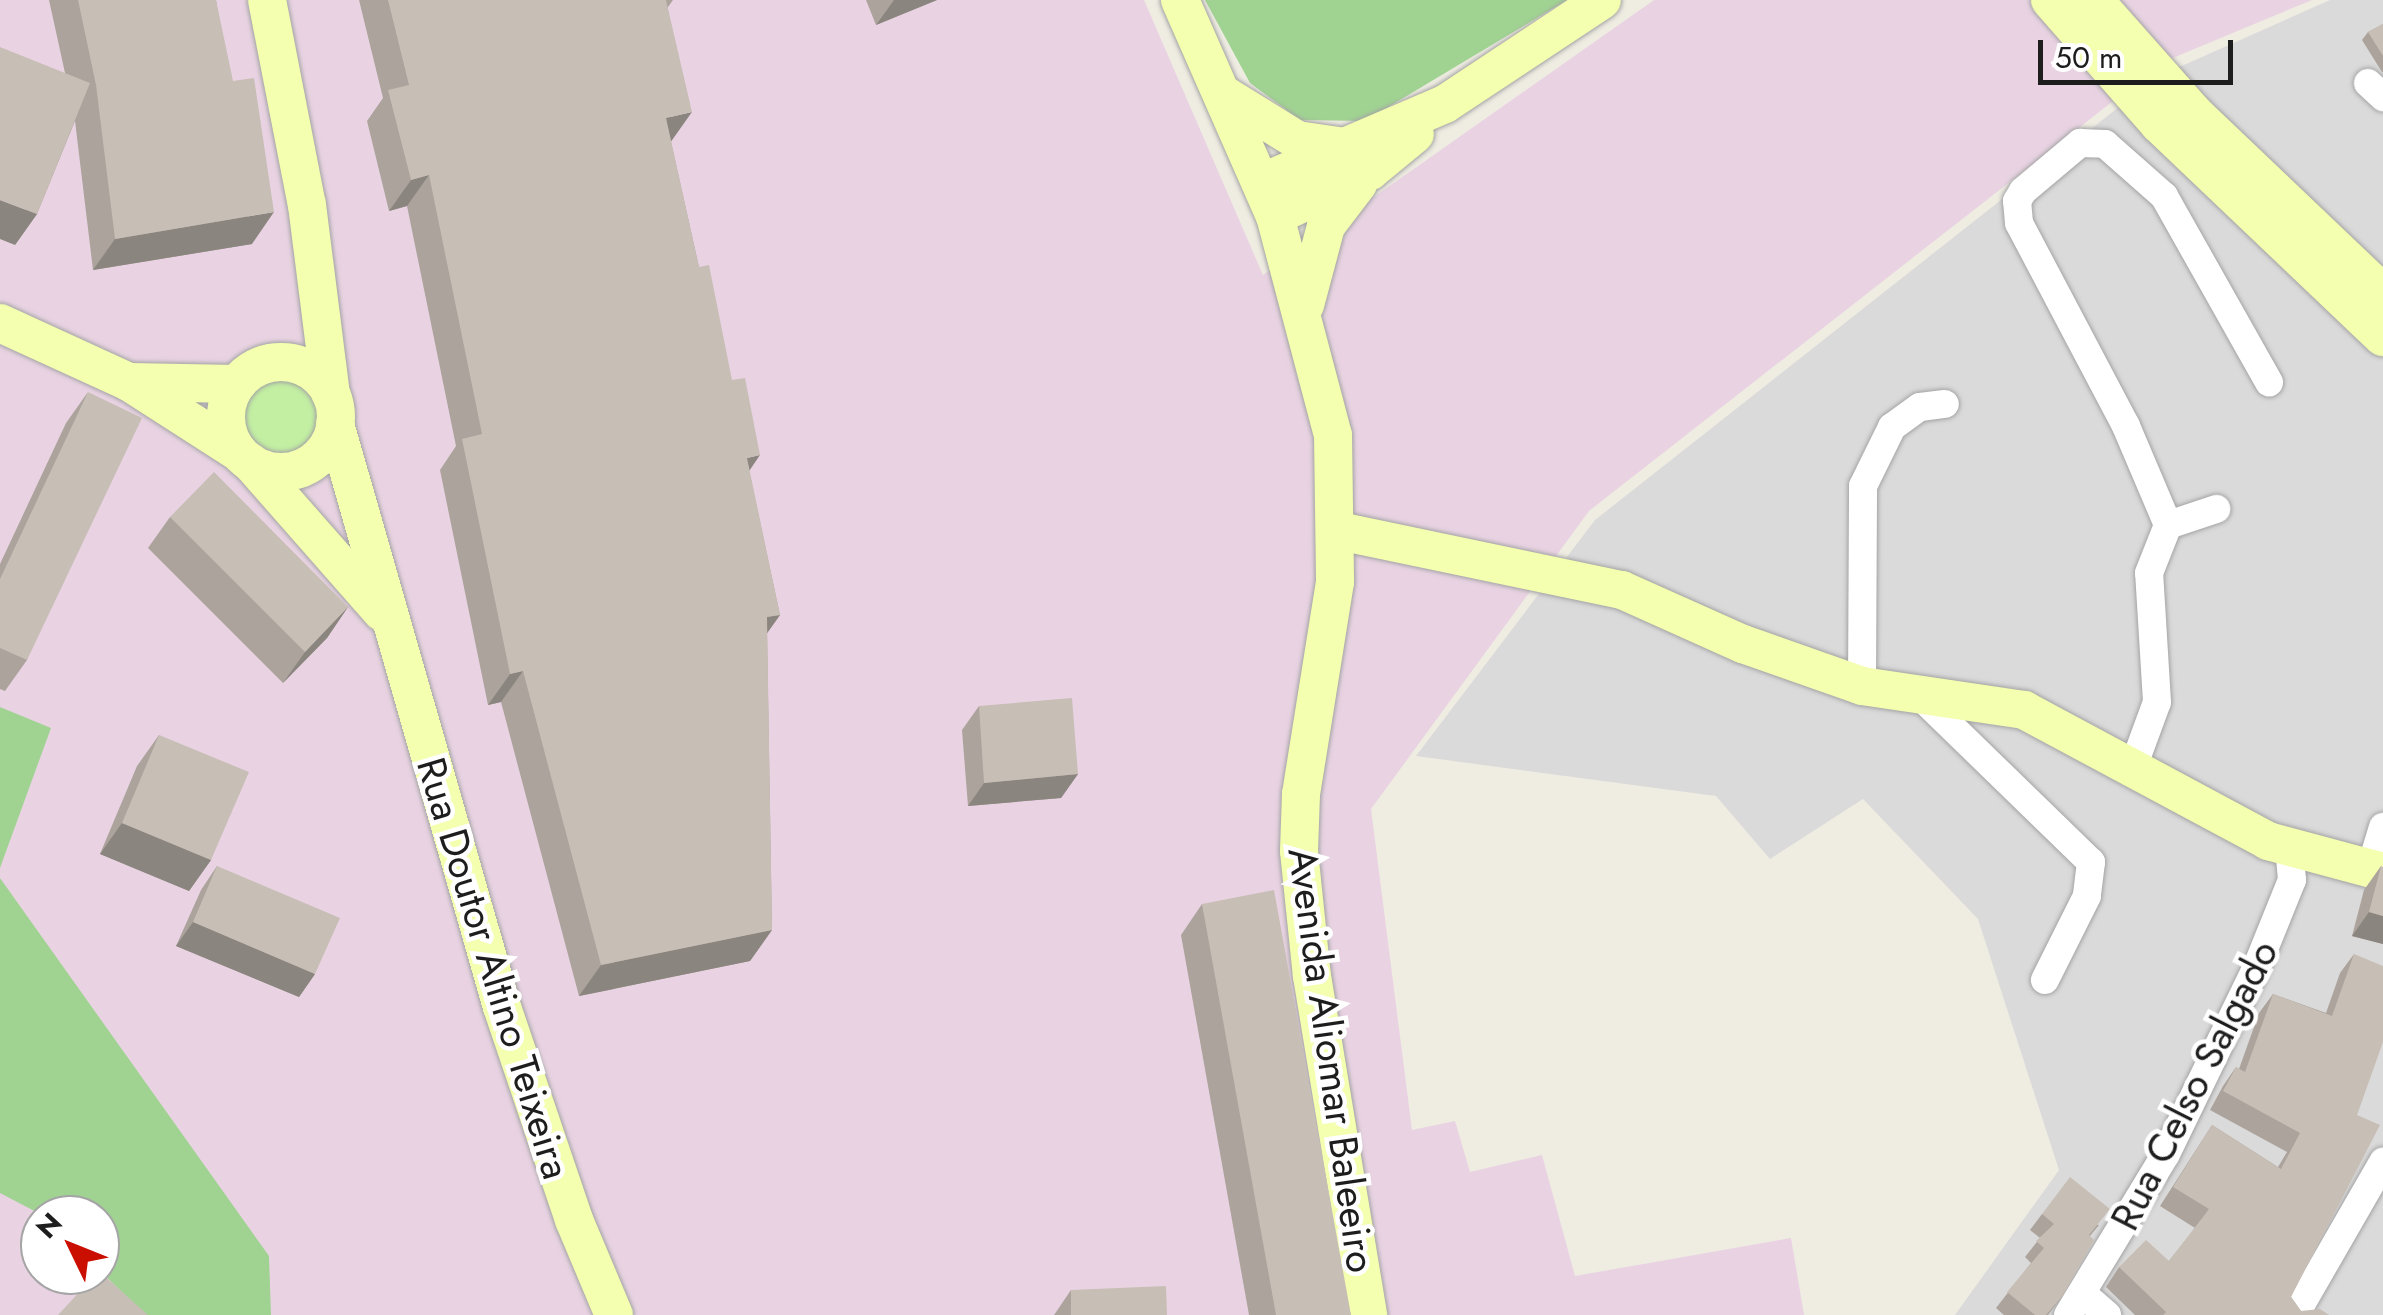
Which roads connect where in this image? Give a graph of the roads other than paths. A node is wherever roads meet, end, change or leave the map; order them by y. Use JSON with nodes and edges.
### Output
{"nodes":[{"id":1,"x":267,"y":0,"type":"edge"},
{"id":2,"x":1180,"y":0,"type":"edge"},
{"id":3,"x":1602,"y":0,"type":"edge"},
{"id":4,"x":2050,"y":0,"type":"edge"},
{"id":5,"x":2094,"y":0,"type":"edge"},
{"id":6,"x":1224,"y":94,"type":"junction"},
{"id":7,"x":1361,"y":159,"type":"junction"},
{"id":8,"x":1269,"y":199,"type":"junction"},
{"id":9,"x":317,"y":288,"type":"junction"},
{"id":10,"x":2383,"y":293,"type":"edge"},
{"id":11,"x":1305,"y":308,"type":"junction"},
{"id":12,"x":0,"y":323,"type":"edge"},
{"id":13,"x":2383,"y":337,"type":"edge"},
{"id":14,"x":252,"y":374,"type":"junction"},
{"id":15,"x":129,"y":382,"type":"junction"},
{"id":16,"x":2269,"y":382,"type":"dead end"},
{"id":17,"x":1945,"y":404,"type":"dead end"},
{"id":18,"x":333,"y":409,"type":"junction"},
{"id":19,"x":244,"y":457,"type":"junction"},
{"id":20,"x":2216,"y":509,"type":"dead end"},
{"id":21,"x":2168,"y":526,"type":"junction"},
{"id":22,"x":1339,"y":532,"type":"junction"},
{"id":23,"x":387,"y":617,"type":"junction"},
{"id":24,"x":1862,"y":686,"type":"junction"},
{"id":25,"x":1919,"y":695,"type":"junction"},
{"id":26,"x":2132,"y":770,"type":"junction"},
{"id":27,"x":2383,"y":827,"type":"edge"},
{"id":28,"x":2289,"y":845,"type":"junction"},
{"id":29,"x":2377,"y":871,"type":"edge"},
{"id":30,"x":2045,"y":980,"type":"dead end"},
{"id":31,"x":2383,"y":1162,"type":"edge"},
{"id":32,"x":2075,"y":1304,"type":"edge"},
{"id":33,"x":614,"y":1315,"type":"edge"},
{"id":34,"x":1368,"y":1315,"type":"edge"},
{"id":35,"x":2107,"y":1315,"type":"edge"},
{"id":36,"x":2295,"y":1315,"type":"edge"}],
"edges":[{"from":1,"to":9,"type":"street","name":"Rua Doutor Altino Teixeira"},
{"from":2,"to":6,"type":"street","name":"Avenida Aliomar Baleeiro"},
{"from":3,"to":7,"type":"street"},
{"from":4,"to":13,"type":"street"},
{"from":5,"to":10,"type":"street"},
{"from":6,"to":7,"type":"street"},
{"from":6,"to":8,"type":"street","name":"Avenida Aliomar Baleeiro"},
{"from":7,"to":8,"type":"street"},
{"from":7,"to":11,"type":"street"},
{"from":8,"to":11,"type":"street","name":"Avenida Aliomar Baleeiro"},
{"from":9,"to":14,"type":"street"},
{"from":9,"to":18,"type":"street","name":"Rua Doutor Altino Teixeira"},
{"from":11,"to":22,"type":"street","name":"Avenida Aliomar Baleeiro"},
{"from":12,"to":15,"type":"street"},
{"from":14,"to":15,"type":"street"},
{"from":14,"to":18,"type":"street"},
{"from":14,"to":19,"type":"street"},
{"from":15,"to":19,"type":"street"},
{"from":16,"to":21,"type":"street"},
{"from":17,"to":24,"type":"street"},
{"from":18,"to":19,"type":"street"},
{"from":18,"to":23,"type":"street","name":"Rua Doutor Altino Teixeira"},
{"from":19,"to":23,"type":"street","name":"Rua Doutor Altino Teixeira"},
{"from":20,"to":21,"type":"street"},
{"from":21,"to":26,"type":"street"},
{"from":22,"to":24,"type":"street"},
{"from":22,"to":34,"type":"street","name":"Avenida Aliomar Baleeiro"},
{"from":23,"to":33,"type":"street","name":"Rua Doutor Altino Teixeira"},
{"from":24,"to":25,"type":"street"},
{"from":25,"to":26,"type":"street"},
{"from":25,"to":30,"type":"street"},
{"from":26,"to":28,"type":"street"},
{"from":27,"to":29,"type":"street"},
{"from":28,"to":29,"type":"street"},
{"from":28,"to":32,"type":"street","name":"Rua Celso Salgado"},
{"from":31,"to":36,"type":"street"},
{"from":32,"to":35,"type":"street"}]}
